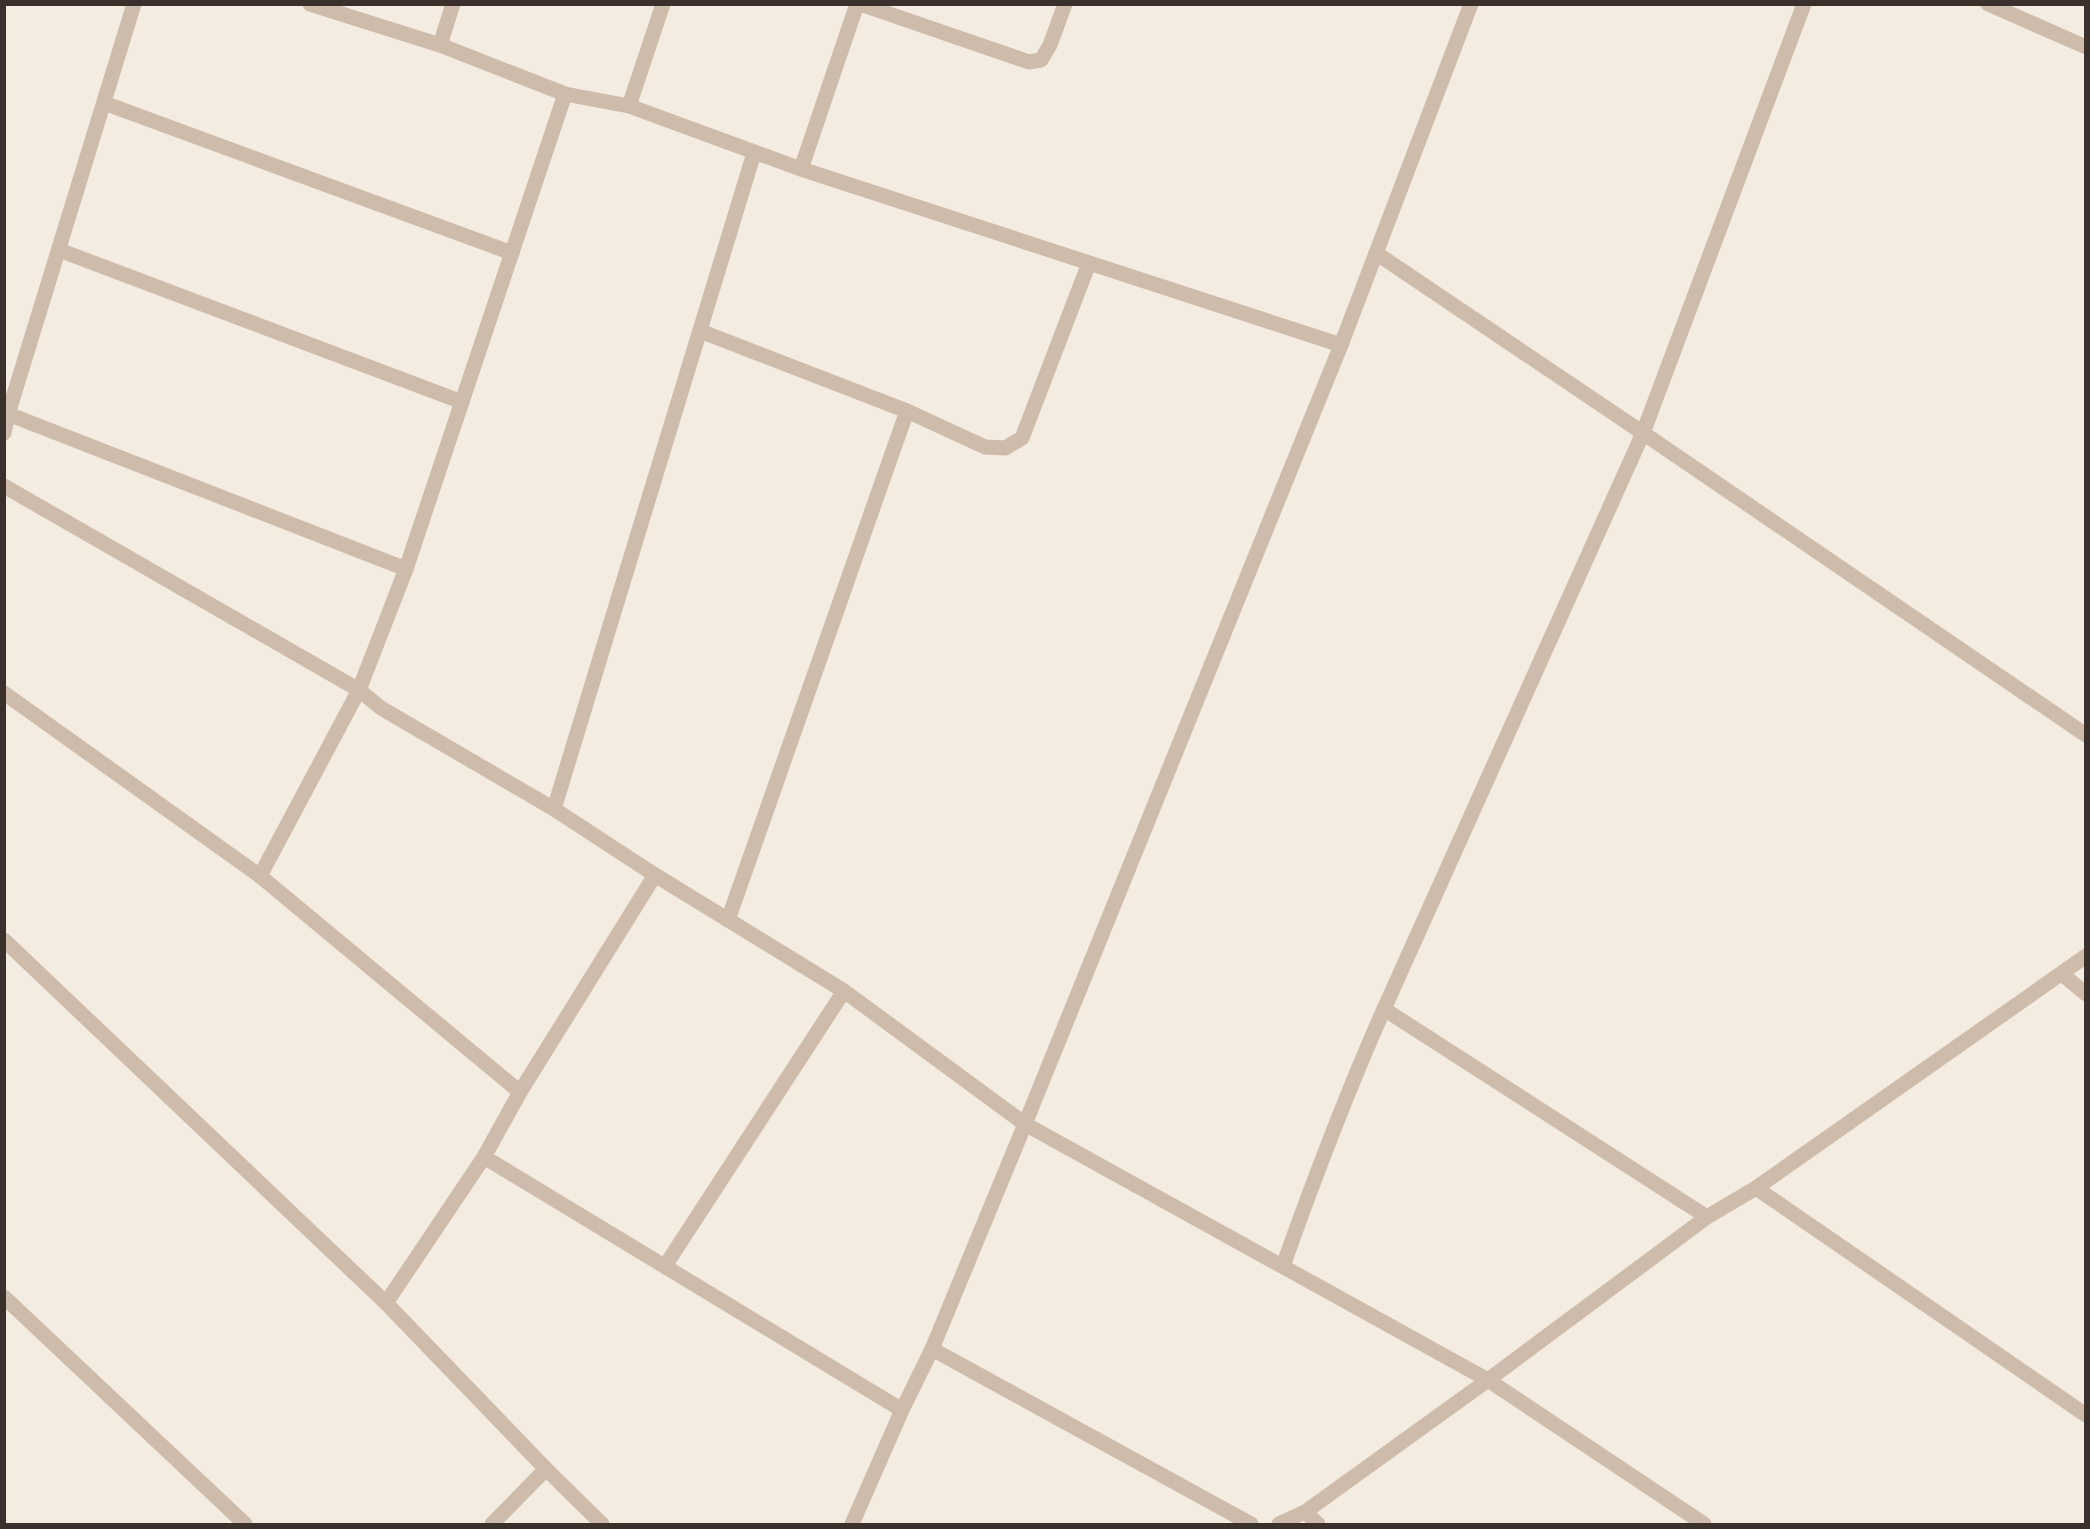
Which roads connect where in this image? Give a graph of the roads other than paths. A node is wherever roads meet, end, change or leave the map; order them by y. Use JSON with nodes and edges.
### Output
{"nodes":[{"id":1,"x":134,"y":4,"type":"edge"},
{"id":2,"x":310,"y":4,"type":"edge"},
{"id":3,"x":453,"y":4,"type":"edge"},
{"id":4,"x":663,"y":4,"type":"edge"},
{"id":5,"x":858,"y":4,"type":"edge"},
{"id":6,"x":1065,"y":4,"type":"edge"},
{"id":7,"x":1471,"y":4,"type":"edge"},
{"id":8,"x":1804,"y":4,"type":"edge"},
{"id":9,"x":1988,"y":4,"type":"edge"},
{"id":10,"x":440,"y":45,"type":"junction"},
{"id":11,"x":2085,"y":46,"type":"edge"},
{"id":12,"x":565,"y":94,"type":"junction"},
{"id":13,"x":104,"y":103,"type":"junction"},
{"id":14,"x":629,"y":106,"type":"junction"},
{"id":15,"x":753,"y":153,"type":"junction"},
{"id":16,"x":801,"y":169,"type":"junction"},
{"id":17,"x":59,"y":250,"type":"junction"},
{"id":18,"x":512,"y":253,"type":"junction"},
{"id":19,"x":1376,"y":253,"type":"junction"},
{"id":20,"x":1089,"y":263,"type":"junction"},
{"id":21,"x":699,"y":331,"type":"junction"},
{"id":22,"x":1341,"y":345,"type":"junction"},
{"id":23,"x":462,"y":402,"type":"junction"},
{"id":24,"x":907,"y":411,"type":"junction"},
{"id":25,"x":8,"y":414,"type":"junction"},
{"id":26,"x":4,"y":433,"type":"edge"},
{"id":27,"x":1642,"y":433,"type":"junction"},
{"id":28,"x":4,"y":486,"type":"edge"},
{"id":29,"x":406,"y":569,"type":"junction"},
{"id":30,"x":359,"y":690,"type":"junction"},
{"id":31,"x":4,"y":693,"type":"edge"},
{"id":32,"x":2085,"y":735,"type":"edge"},
{"id":33,"x":554,"y":809,"type":"junction"},
{"id":34,"x":655,"y":875,"type":"junction"},
{"id":35,"x":260,"y":876,"type":"junction"},
{"id":36,"x":728,"y":920,"type":"junction"},
{"id":37,"x":4,"y":940,"type":"edge"},
{"id":38,"x":2085,"y":956,"type":"edge"},
{"id":39,"x":2062,"y":974,"type":"junction"},
{"id":40,"x":844,"y":991,"type":"junction"},
{"id":41,"x":2085,"y":994,"type":"edge"},
{"id":42,"x":1384,"y":1009,"type":"junction"},
{"id":43,"x":520,"y":1092,"type":"junction"},
{"id":44,"x":1026,"y":1124,"type":"junction"},
{"id":45,"x":484,"y":1157,"type":"junction"},
{"id":46,"x":1756,"y":1188,"type":"junction"},
{"id":47,"x":1707,"y":1217,"type":"junction"},
{"id":48,"x":665,"y":1266,"type":"junction"},
{"id":49,"x":1283,"y":1266,"type":"junction"},
{"id":50,"x":4,"y":1297,"type":"edge"},
{"id":51,"x":386,"y":1303,"type":"junction"},
{"id":52,"x":932,"y":1348,"type":"junction"},
{"id":53,"x":1488,"y":1380,"type":"junction"},
{"id":54,"x":902,"y":1410,"type":"junction"},
{"id":55,"x":2085,"y":1415,"type":"edge"},
{"id":56,"x":546,"y":1469,"type":"junction"},
{"id":57,"x":1305,"y":1512,"type":"junction"},
{"id":58,"x":245,"y":1524,"type":"edge"},
{"id":59,"x":492,"y":1524,"type":"edge"},
{"id":60,"x":602,"y":1524,"type":"edge"},
{"id":61,"x":852,"y":1524,"type":"edge"},
{"id":62,"x":1251,"y":1524,"type":"edge"},
{"id":63,"x":1279,"y":1524,"type":"edge"},
{"id":64,"x":1318,"y":1524,"type":"edge"},
{"id":65,"x":1704,"y":1524,"type":"edge"}],
"edges":[{"from":1,"to":13,"type":"street"},
{"from":2,"to":10,"type":"street"},
{"from":3,"to":10,"type":"street"},
{"from":4,"to":14,"type":"street"},
{"from":5,"to":6,"type":"street"},
{"from":5,"to":16,"type":"street"},
{"from":7,"to":19,"type":"street"},
{"from":8,"to":27,"type":"street"},
{"from":9,"to":11,"type":"street"},
{"from":10,"to":12,"type":"street"},
{"from":12,"to":14,"type":"street"},
{"from":12,"to":18,"type":"street"},
{"from":13,"to":17,"type":"street"},
{"from":13,"to":18,"type":"street"},
{"from":14,"to":15,"type":"street"},
{"from":15,"to":16,"type":"street"},
{"from":15,"to":21,"type":"street"},
{"from":16,"to":20,"type":"street"},
{"from":17,"to":23,"type":"street"},
{"from":17,"to":25,"type":"street"},
{"from":18,"to":23,"type":"street"},
{"from":19,"to":22,"type":"street"},
{"from":19,"to":27,"type":"street"},
{"from":20,"to":22,"type":"street"},
{"from":20,"to":24,"type":"street"},
{"from":21,"to":24,"type":"street"},
{"from":21,"to":33,"type":"street"},
{"from":22,"to":44,"type":"street"},
{"from":23,"to":29,"type":"street"},
{"from":24,"to":36,"type":"street"},
{"from":25,"to":26,"type":"street"},
{"from":25,"to":29,"type":"street"},
{"from":27,"to":32,"type":"street"},
{"from":27,"to":42,"type":"street"},
{"from":28,"to":30,"type":"street"},
{"from":29,"to":30,"type":"street"},
{"from":30,"to":33,"type":"street"},
{"from":30,"to":35,"type":"street"},
{"from":31,"to":35,"type":"street"},
{"from":33,"to":34,"type":"street"},
{"from":34,"to":36,"type":"street"},
{"from":34,"to":43,"type":"street"},
{"from":35,"to":43,"type":"street"},
{"from":36,"to":40,"type":"street"},
{"from":37,"to":51,"type":"street"},
{"from":38,"to":39,"type":"street"},
{"from":39,"to":41,"type":"street"},
{"from":39,"to":46,"type":"street"},
{"from":40,"to":44,"type":"street"},
{"from":40,"to":48,"type":"street"},
{"from":42,"to":47,"type":"street"},
{"from":42,"to":49,"type":"street"},
{"from":43,"to":45,"type":"street"},
{"from":44,"to":49,"type":"street"},
{"from":44,"to":52,"type":"street"},
{"from":45,"to":48,"type":"street"},
{"from":45,"to":51,"type":"street"},
{"from":46,"to":47,"type":"street"},
{"from":46,"to":55,"type":"street"},
{"from":47,"to":53,"type":"street"},
{"from":48,"to":54,"type":"street"},
{"from":49,"to":53,"type":"street"},
{"from":50,"to":58,"type":"street"},
{"from":51,"to":56,"type":"street"},
{"from":52,"to":54,"type":"street"},
{"from":52,"to":62,"type":"street"},
{"from":53,"to":57,"type":"street"},
{"from":53,"to":65,"type":"street"},
{"from":54,"to":61,"type":"street"},
{"from":56,"to":59,"type":"street"},
{"from":56,"to":60,"type":"street"},
{"from":57,"to":63,"type":"street"},
{"from":57,"to":64,"type":"street"}]}
